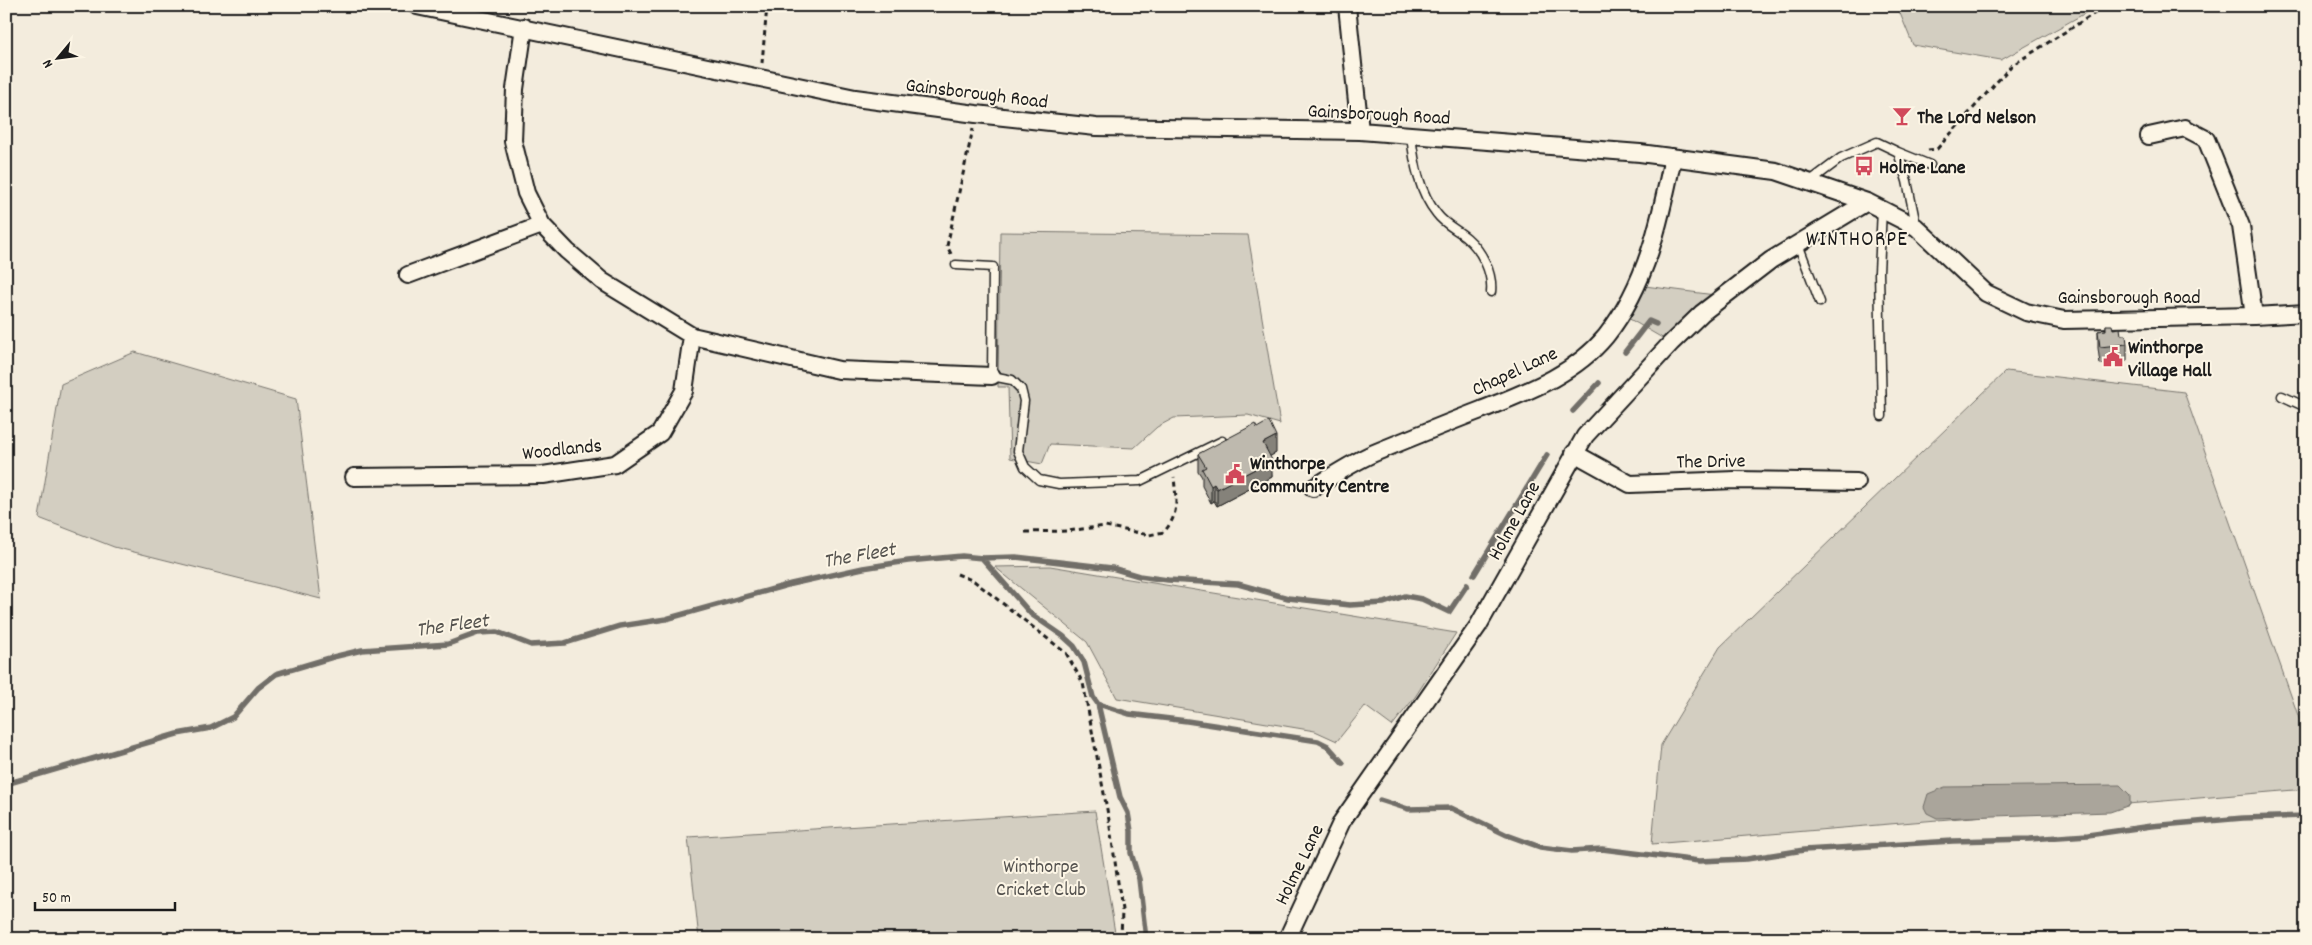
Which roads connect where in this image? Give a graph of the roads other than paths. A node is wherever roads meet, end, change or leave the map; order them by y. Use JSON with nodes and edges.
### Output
{"nodes":[{"id":1,"x":417,"y":6,"type":"edge"},
{"id":2,"x":1346,"y":6,"type":"edge"},
{"id":3,"x":524,"y":27,"type":"junction"},
{"id":4,"x":1360,"y":131,"type":"junction"},
{"id":5,"x":1411,"y":135,"type":"junction"},
{"id":6,"x":2149,"y":136,"type":"dead end"},
{"id":7,"x":1898,"y":152,"type":"junction"},
{"id":8,"x":1673,"y":157,"type":"junction"},
{"id":9,"x":1930,"y":165,"type":"dead end"},
{"id":10,"x":1809,"y":182,"type":"junction"},
{"id":11,"x":1867,"y":202,"type":"junction"},
{"id":12,"x":1882,"y":209,"type":"junction"},
{"id":13,"x":542,"y":225,"type":"junction"},
{"id":14,"x":1916,"y":228,"type":"junction"},
{"id":15,"x":1798,"y":244,"type":"junction"},
{"id":16,"x":956,"y":265,"type":"road end"},
{"id":17,"x":408,"y":275,"type":"dead end"},
{"id":18,"x":1491,"y":292,"type":"dead end"},
{"id":19,"x":1820,"y":302,"type":"dead end"},
{"id":20,"x":2306,"y":313,"type":"edge"},
{"id":21,"x":2254,"y":316,"type":"junction"},
{"id":22,"x":692,"y":336,"type":"junction"},
{"id":23,"x":992,"y":376,"type":"junction"},
{"id":24,"x":2282,"y":396,"type":"dead end"},
{"id":25,"x":2306,"y":407,"type":"edge"},
{"id":26,"x":1882,"y":416,"type":"dead end"},
{"id":27,"x":1222,"y":441,"type":"edge"},
{"id":28,"x":1574,"y":454,"type":"junction"},
{"id":29,"x":354,"y":477,"type":"dead end"},
{"id":30,"x":1857,"y":482,"type":"dead end"},
{"id":31,"x":1313,"y":488,"type":"dead end"},
{"id":32,"x":1287,"y":939,"type":"edge"}],
"edges":[{"from":1,"to":3,"type":"street","name":"Gainsborough Road"},
{"from":2,"to":4,"type":"street"},
{"from":3,"to":4,"type":"street","name":"Gainsborough Road"},
{"from":3,"to":13,"type":"street"},
{"from":4,"to":5,"type":"street","name":"Gainsborough Road"},
{"from":5,"to":8,"type":"street","name":"Gainsborough Road"},
{"from":5,"to":18,"type":"lane"},
{"from":6,"to":21,"type":"street"},
{"from":7,"to":9,"type":"lane"},
{"from":7,"to":10,"type":"lane"},
{"from":7,"to":14,"type":"lane"},
{"from":8,"to":10,"type":"street","name":"Gainsborough Road"},
{"from":8,"to":31,"type":"street","name":"Chapel Lane"},
{"from":10,"to":11,"type":"street","name":"Gainsborough Road"},
{"from":11,"to":12,"type":"street","name":"Gainsborough Road"},
{"from":11,"to":15,"type":"street","name":"Holme Lane"},
{"from":12,"to":14,"type":"street","name":"Gainsborough Road"},
{"from":12,"to":26,"type":"lane"},
{"from":13,"to":17,"type":"street"},
{"from":13,"to":22,"type":"street"},
{"from":14,"to":21,"type":"street","name":"Gainsborough Road"},
{"from":15,"to":19,"type":"lane"},
{"from":15,"to":28,"type":"street","name":"Holme Lane"},
{"from":16,"to":23,"type":"lane"},
{"from":20,"to":21,"type":"street","name":"Gainsborough Road"},
{"from":22,"to":23,"type":"street"},
{"from":22,"to":29,"type":"street","name":"Woodlands"},
{"from":23,"to":27,"type":"lane"},
{"from":24,"to":25,"type":"lane"},
{"from":28,"to":30,"type":"street","name":"The Drive"},
{"from":28,"to":32,"type":"street","name":"Holme Lane"}]}
